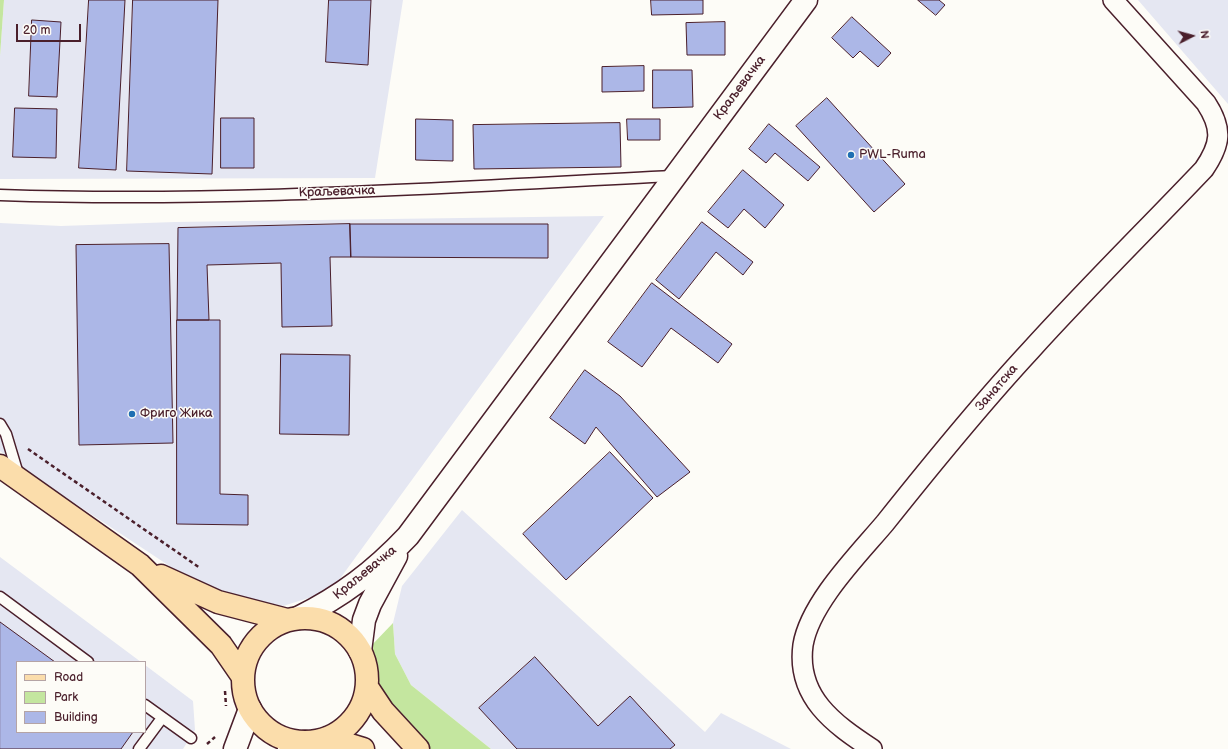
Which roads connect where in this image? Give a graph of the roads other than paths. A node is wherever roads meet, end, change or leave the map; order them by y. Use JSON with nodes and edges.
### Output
{"nodes":[{"id":1,"x":806,"y":0,"type":"edge"},
{"id":2,"x":1114,"y":0,"type":"edge"},
{"id":3,"x":674,"y":176,"type":"junction"},
{"id":4,"x":0,"y":195,"type":"edge"},
{"id":5,"x":0,"y":424,"type":"edge"},
{"id":6,"x":0,"y":466,"type":"edge"},
{"id":7,"x":19,"y":480,"type":"junction"},
{"id":8,"x":408,"y":536,"type":"junction"},
{"id":9,"x":140,"y":565,"type":"junction"},
{"id":10,"x":0,"y":597,"type":"edge"},
{"id":11,"x":293,"y":619,"type":"junction"},
{"id":12,"x":360,"y":651,"type":"junction"},
{"id":13,"x":87,"y":661,"type":"edge"},
{"id":14,"x":234,"y":681,"type":"junction"},
{"id":15,"x":367,"y":687,"type":"junction"},
{"id":16,"x":146,"y":706,"type":"edge"},
{"id":17,"x":250,"y":709,"type":"junction"},
{"id":18,"x":162,"y":718,"type":"junction"},
{"id":19,"x":191,"y":738,"type":"dead end"},
{"id":20,"x":327,"y":738,"type":"junction"},
{"id":21,"x":297,"y":746,"type":"edge"},
{"id":22,"x":139,"y":749,"type":"edge"},
{"id":23,"x":235,"y":749,"type":"edge"},
{"id":24,"x":363,"y":749,"type":"edge"},
{"id":25,"x":418,"y":749,"type":"edge"},
{"id":26,"x":872,"y":749,"type":"edge"}],
"edges":[{"from":1,"to":3,"type":"main road","name":"Краљевачка"},
{"from":2,"to":26,"type":"street","name":"Занатска"},
{"from":3,"to":4,"type":"lane","name":"Краљевачка"},
{"from":3,"to":8,"type":"main road","name":"Краљевачка"},
{"from":5,"to":7,"type":"lane"},
{"from":6,"to":7,"type":"main road"},
{"from":7,"to":9,"type":"main road"},
{"from":8,"to":11,"type":"main road","name":"Краљевачка"},
{"from":8,"to":12,"type":"main road","name":"Краљевачка"},
{"from":9,"to":11,"type":"main road"},
{"from":9,"to":14,"type":"main road"},
{"from":10,"to":13,"type":"lane"},
{"from":11,"to":12,"type":"main road"},
{"from":11,"to":14,"type":"main road"},
{"from":12,"to":15,"type":"main road"},
{"from":14,"to":17,"type":"main road"},
{"from":15,"to":20,"type":"main road"},
{"from":15,"to":25,"type":"main road"},
{"from":16,"to":18,"type":"lane"},
{"from":17,"to":21,"type":"main road"},
{"from":17,"to":23,"type":"main road"},
{"from":18,"to":19,"type":"lane"},
{"from":18,"to":22,"type":"lane"},
{"from":20,"to":21,"type":"main road"},
{"from":20,"to":24,"type":"main road"}]}
